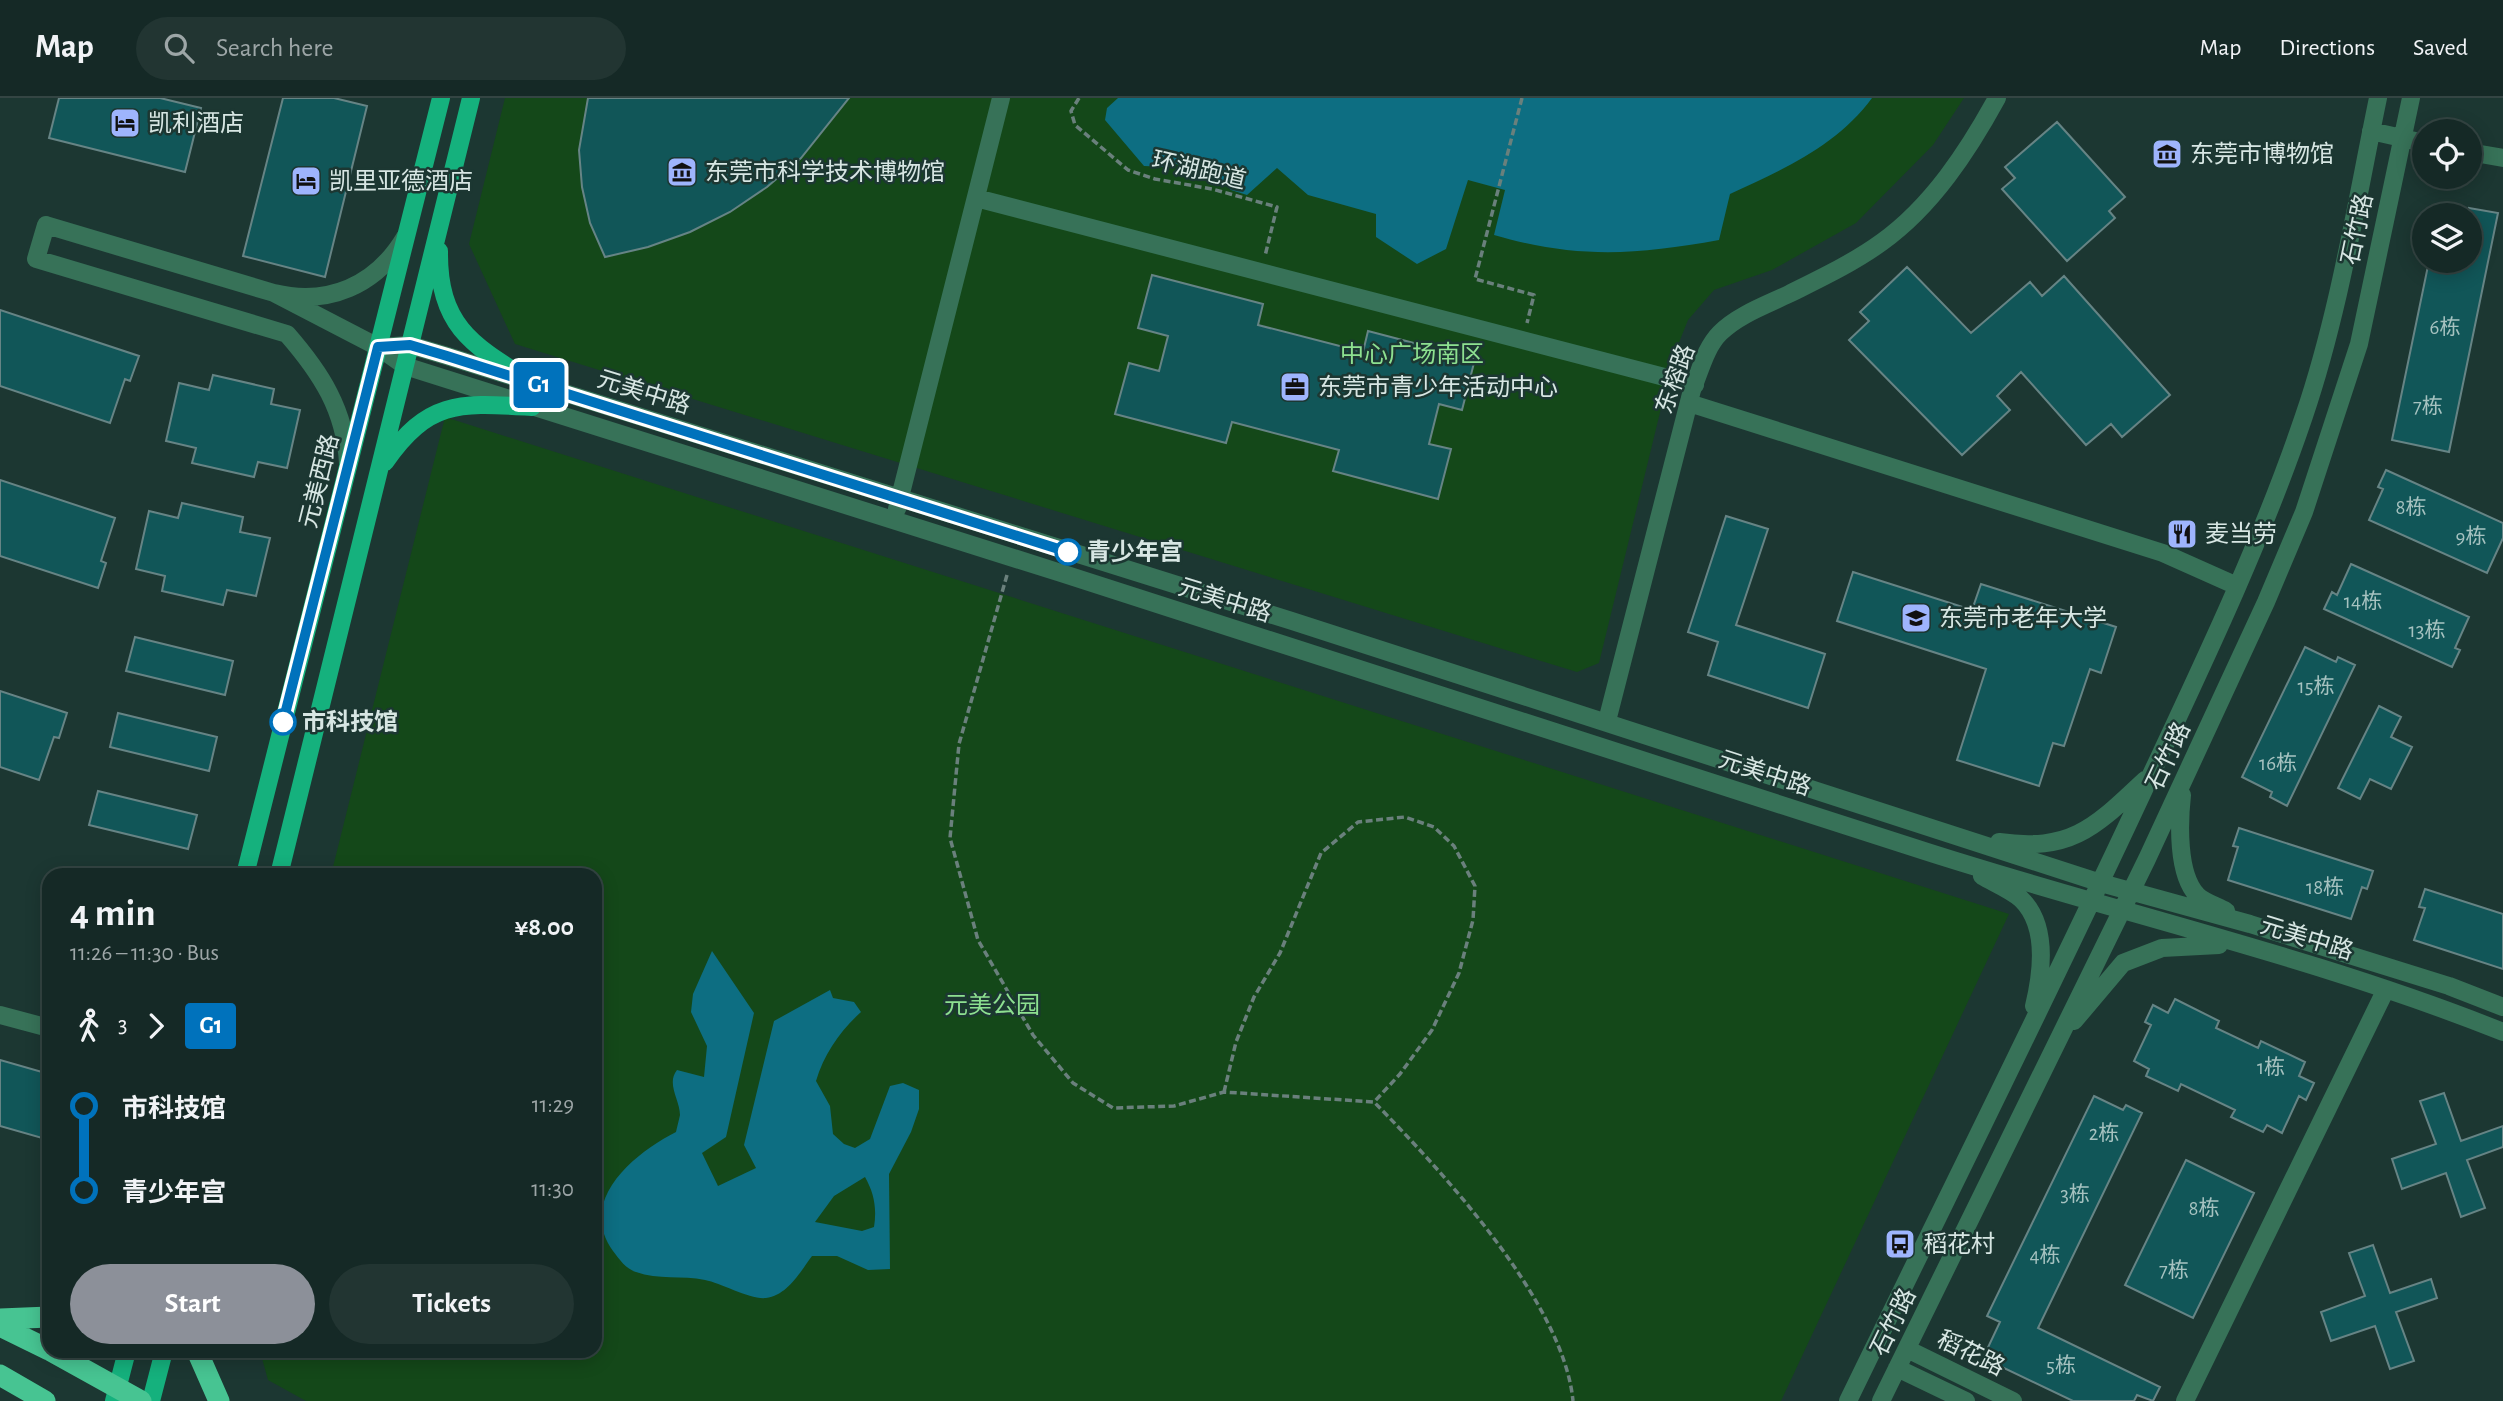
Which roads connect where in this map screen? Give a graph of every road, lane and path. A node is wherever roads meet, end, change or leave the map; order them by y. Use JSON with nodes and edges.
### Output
{"nodes":[{"id":1,"x":441,"y":98,"type":"edge"},
{"id":2,"x":471,"y":98,"type":"edge"},
{"id":3,"x":1001,"y":98,"type":"edge"},
{"id":4,"x":1079,"y":98,"type":"edge"},
{"id":5,"x":1522,"y":98,"type":"edge"},
{"id":6,"x":1997,"y":98,"type":"edge"},
{"id":7,"x":2378,"y":98,"type":"edge"},
{"id":8,"x":2411,"y":98,"type":"edge"},
{"id":9,"x":2371,"y":131,"type":"junction"},
{"id":10,"x":2402,"y":138,"type":"junction"},
{"id":11,"x":2412,"y":140,"type":"edge"},
{"id":12,"x":2482,"y":154,"type":"edge"},
{"id":13,"x":2503,"y":158,"type":"edge"},
{"id":14,"x":976,"y":198,"type":"junction"},
{"id":15,"x":440,"y":225,"type":"junction"},
{"id":16,"x":406,"y":234,"type":"junction"},
{"id":17,"x":1261,"y":272,"type":"junction"},
{"id":18,"x":274,"y":293,"type":"junction"},
{"id":19,"x":1522,"y":340,"type":"junction"},
{"id":20,"x":410,"y":345,"type":"junction"},
{"id":21,"x":378,"y":347,"type":"junction"},
{"id":22,"x":405,"y":366,"type":"junction"},
{"id":23,"x":535,"y":384,"type":"junction"},
{"id":24,"x":1695,"y":385,"type":"junction"},
{"id":25,"x":1689,"y":403,"type":"junction"},
{"id":26,"x":532,"y":407,"type":"junction"},
{"id":27,"x":348,"y":465,"type":"junction"},
{"id":28,"x":379,"y":471,"type":"junction"},
{"id":29,"x":900,"y":499,"type":"junction"},
{"id":30,"x":894,"y":523,"type":"junction"},
{"id":31,"x":1012,"y":560,"type":"junction"},
{"id":32,"x":2237,"y":586,"type":"junction"},
{"id":33,"x":1607,"y":721,"type":"junction"},
{"id":34,"x":2152,"y":772,"type":"junction"},
{"id":35,"x":2183,"y":780,"type":"junction"},
{"id":36,"x":1966,"y":837,"type":"junction"},
{"id":37,"x":1958,"y":862,"type":"junction"},
{"id":38,"x":247,"y":868,"type":"edge"},
{"id":39,"x":281,"y":868,"type":"edge"},
{"id":40,"x":2101,"y":883,"type":"junction"},
{"id":41,"x":2130,"y":891,"type":"junction"},
{"id":42,"x":2092,"y":902,"type":"junction"},
{"id":43,"x":2120,"y":911,"type":"junction"},
{"id":44,"x":2250,"y":925,"type":"junction"},
{"id":45,"x":2245,"y":945,"type":"junction"},
{"id":46,"x":2386,"y":989,"type":"junction"},
{"id":47,"x":2503,"y":1007,"type":"edge"},
{"id":48,"x":0,"y":1016,"type":"edge"},
{"id":49,"x":42,"y":1026,"type":"edge"},
{"id":50,"x":2503,"y":1032,"type":"edge"},
{"id":51,"x":2027,"y":1034,"type":"junction"},
{"id":52,"x":2056,"y":1043,"type":"junction"},
{"id":53,"x":1224,"y":1092,"type":"junction"},
{"id":54,"x":1374,"y":1102,"type":"junction"},
{"id":55,"x":42,"y":1317,"type":"edge"},
{"id":56,"x":0,"y":1319,"type":"edge"},
{"id":57,"x":0,"y":1326,"type":"edge"},
{"id":58,"x":42,"y":1347,"type":"edge"},
{"id":59,"x":1907,"y":1349,"type":"junction"},
{"id":60,"x":61,"y":1358,"type":"edge"},
{"id":61,"x":125,"y":1358,"type":"edge"},
{"id":62,"x":162,"y":1358,"type":"edge"},
{"id":63,"x":200,"y":1358,"type":"edge"},
{"id":64,"x":1897,"y":1368,"type":"junction"},
{"id":65,"x":0,"y":1375,"type":"edge"},
{"id":66,"x":116,"y":1394,"type":"edge"},
{"id":67,"x":45,"y":1401,"type":"edge"},
{"id":68,"x":141,"y":1401,"type":"edge"},
{"id":69,"x":151,"y":1401,"type":"edge"},
{"id":70,"x":219,"y":1401,"type":"edge"},
{"id":71,"x":1573,"y":1401,"type":"edge"},
{"id":72,"x":1848,"y":1401,"type":"edge"},
{"id":73,"x":1881,"y":1401,"type":"edge"},
{"id":74,"x":1966,"y":1401,"type":"edge"},
{"id":75,"x":2013,"y":1401,"type":"edge"},
{"id":76,"x":2185,"y":1401,"type":"edge"}],
"edges":[{"from":1,"to":16,"type":"main road","name":"元美西路"},
{"from":2,"to":15,"type":"main road"},
{"from":3,"to":14,"type":"street"},
{"from":4,"to":17,"type":"path","name":"环湖跑道"},
{"from":5,"to":19,"type":"path"},
{"from":6,"to":24,"type":"street","name":"东榕路"},
{"from":7,"to":9,"type":"street","name":"石竹路"},
{"from":8,"to":10,"type":"street","name":"石竹路"},
{"from":9,"to":10,"type":"street"},
{"from":9,"to":32,"type":"street","name":"石竹路"},
{"from":10,"to":11,"type":"street"},
{"from":10,"to":35,"type":"street","name":"石竹路"},
{"from":12,"to":13,"type":"street"},
{"from":14,"to":17,"type":"street"},
{"from":14,"to":29,"type":"street"},
{"from":15,"to":20,"type":"main road"},
{"from":15,"to":23,"type":"main road"},
{"from":16,"to":18,"type":"street"},
{"from":16,"to":21,"type":"main road","name":"元美西路"},
{"from":17,"to":19,"type":"street"},
{"from":18,"to":21,"type":"street"},
{"from":18,"to":27,"type":"street"},
{"from":19,"to":24,"type":"street"},
{"from":20,"to":21,"type":"street","name":"元美中路"},
{"from":20,"to":22,"type":"main road"},
{"from":20,"to":23,"type":"street","name":"元美中路"},
{"from":21,"to":22,"type":"street","name":"元美中路"},
{"from":21,"to":27,"type":"main road","name":"元美西路"},
{"from":22,"to":26,"type":"street","name":"元美中路"},
{"from":22,"to":28,"type":"main road"},
{"from":23,"to":29,"type":"street","name":"元美中路"},
{"from":24,"to":25,"type":"street","name":"东榕路"},
{"from":25,"to":32,"type":"street"},
{"from":25,"to":33,"type":"street","name":"东榕路"},
{"from":26,"to":28,"type":"main road"},
{"from":26,"to":30,"type":"street","name":"元美中路"},
{"from":27,"to":38,"type":"main road","name":"元美西路"},
{"from":28,"to":39,"type":"main road"},
{"from":29,"to":30,"type":"street"},
{"from":29,"to":33,"type":"street","name":"元美中路"},
{"from":30,"to":31,"type":"street","name":"元美中路"},
{"from":31,"to":37,"type":"street","name":"元美中路"},
{"from":31,"to":53,"type":"path"},
{"from":32,"to":34,"type":"street","name":"石竹路"},
{"from":33,"to":36,"type":"street","name":"元美中路"},
{"from":34,"to":36,"type":"street"},
{"from":34,"to":40,"type":"street","name":"石竹路"},
{"from":35,"to":41,"type":"street","name":"石竹路"},
{"from":35,"to":44,"type":"street"},
{"from":36,"to":40,"type":"street","name":"元美中路"},
{"from":37,"to":42,"type":"street","name":"元美中路"},
{"from":37,"to":51,"type":"street"},
{"from":40,"to":41,"type":"street","name":"元美中路"},
{"from":40,"to":42,"type":"street","name":"石竹路"},
{"from":41,"to":43,"type":"street","name":"石竹路"},
{"from":41,"to":44,"type":"street","name":"元美中路"},
{"from":42,"to":43,"type":"street","name":"元美中路"},
{"from":42,"to":51,"type":"street","name":"石竹路"},
{"from":43,"to":45,"type":"street","name":"元美中路"},
{"from":43,"to":52,"type":"street","name":"石竹路"},
{"from":44,"to":47,"type":"street","name":"元美中路"},
{"from":45,"to":46,"type":"street","name":"元美中路"},
{"from":45,"to":52,"type":"street"},
{"from":46,"to":50,"type":"street","name":"元美中路"},
{"from":46,"to":76,"type":"street"},
{"from":48,"to":49,"type":"street"},
{"from":51,"to":72,"type":"street","name":"石竹路"},
{"from":52,"to":59,"type":"street","name":"石竹路"},
{"from":53,"to":54,"type":"path"},
{"from":53,"to":54,"type":"path"},
{"from":54,"to":71,"type":"path"},
{"from":55,"to":56,"type":"highway"},
{"from":57,"to":58,"type":"highway"},
{"from":59,"to":64,"type":"street","name":"石竹路"},
{"from":59,"to":75,"type":"street","name":"稻花路"},
{"from":60,"to":66,"type":"highway"},
{"from":61,"to":66,"type":"main road"},
{"from":62,"to":69,"type":"main road"},
{"from":63,"to":70,"type":"highway"},
{"from":64,"to":73,"type":"street","name":"石竹路"},
{"from":64,"to":74,"type":"street","name":"稻花路"},
{"from":65,"to":67,"type":"highway"},
{"from":66,"to":68,"type":"highway"}]}
